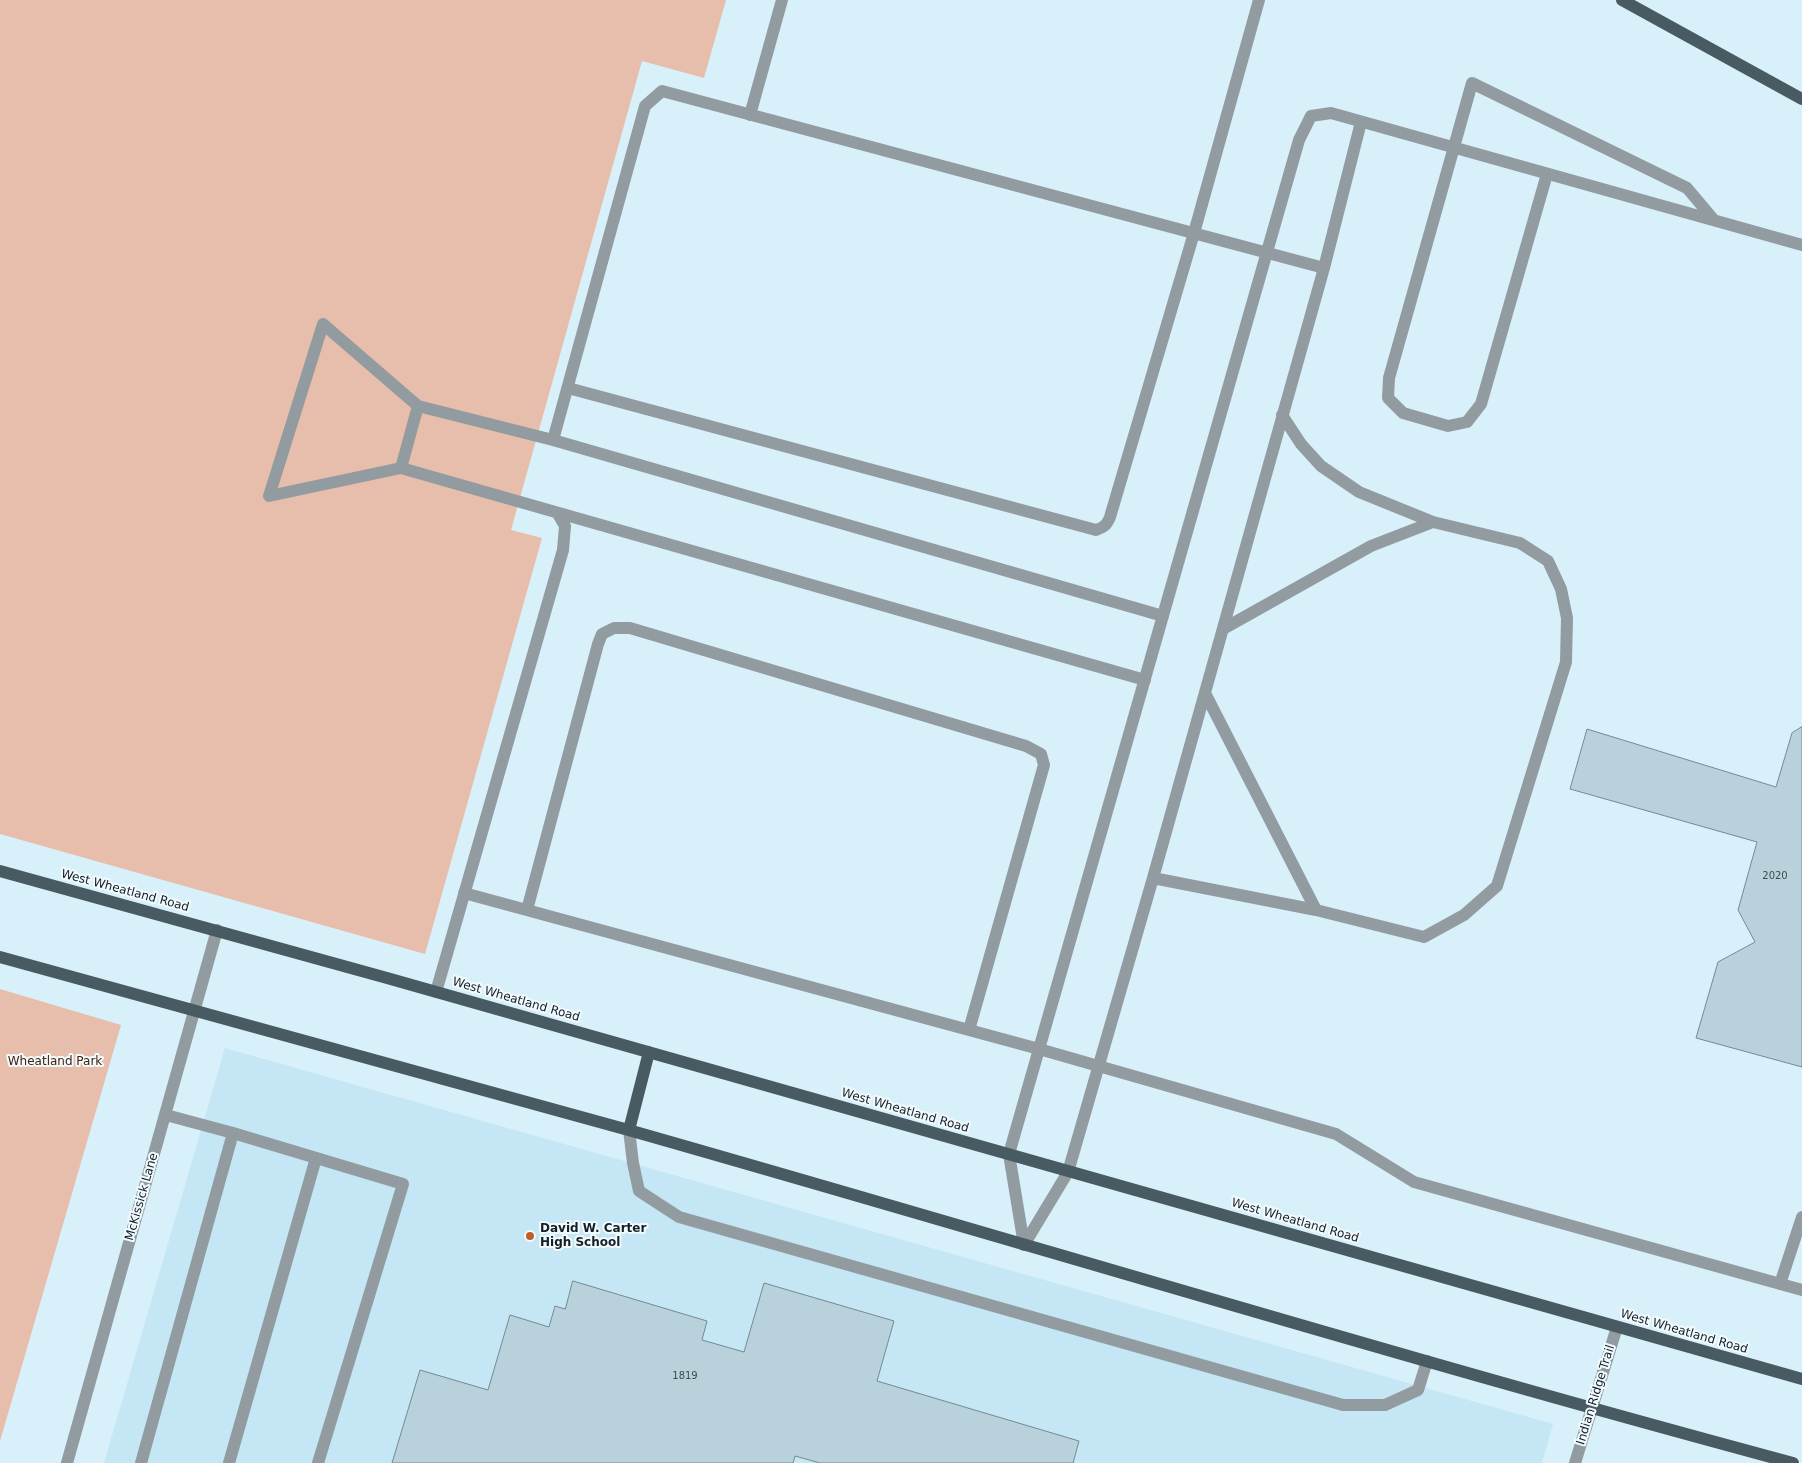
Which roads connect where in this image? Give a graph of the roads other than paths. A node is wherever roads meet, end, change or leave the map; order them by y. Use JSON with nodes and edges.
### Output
{"nodes":[{"id":1,"x":782,"y":0,"type":"edge"},
{"id":2,"x":1259,"y":0,"type":"edge"},
{"id":3,"x":1622,"y":0,"type":"edge"},
{"id":4,"x":1802,"y":99,"type":"edge"},
{"id":5,"x":750,"y":115,"type":"junction"},
{"id":6,"x":1361,"y":122,"type":"junction"},
{"id":7,"x":1454,"y":148,"type":"junction"},
{"id":8,"x":1547,"y":174,"type":"junction"},
{"id":9,"x":1714,"y":220,"type":"junction"},
{"id":10,"x":1194,"y":233,"type":"junction"},
{"id":11,"x":1802,"y":245,"type":"edge"},
{"id":12,"x":1267,"y":252,"type":"junction"},
{"id":13,"x":1324,"y":268,"type":"junction"},
{"id":14,"x":568,"y":388,"type":"junction"},
{"id":15,"x":418,"y":406,"type":"junction"},
{"id":16,"x":1282,"y":415,"type":"junction"},
{"id":17,"x":553,"y":440,"type":"junction"},
{"id":18,"x":401,"y":468,"type":"junction"},
{"id":19,"x":558,"y":514,"type":"junction"},
{"id":20,"x":1433,"y":522,"type":"junction"},
{"id":21,"x":1163,"y":616,"type":"junction"},
{"id":22,"x":1223,"y":629,"type":"junction"},
{"id":23,"x":1145,"y":680,"type":"junction"},
{"id":24,"x":1205,"y":693,"type":"junction"},
{"id":25,"x":0,"y":871,"type":"edge"},
{"id":26,"x":1154,"y":878,"type":"junction"},
{"id":27,"x":464,"y":893,"type":"junction"},
{"id":28,"x":527,"y":910,"type":"junction"},
{"id":29,"x":1316,"y":910,"type":"junction"},
{"id":30,"x":217,"y":930,"type":"junction"},
{"id":31,"x":0,"y":957,"type":"edge"},
{"id":32,"x":436,"y":992,"type":"junction"},
{"id":33,"x":195,"y":1012,"type":"junction"},
{"id":34,"x":969,"y":1030,"type":"junction"},
{"id":35,"x":1039,"y":1049,"type":"junction"},
{"id":36,"x":649,"y":1052,"type":"junction"},
{"id":37,"x":1099,"y":1066,"type":"junction"},
{"id":38,"x":166,"y":1115,"type":"junction"},
{"id":39,"x":629,"y":1130,"type":"junction"},
{"id":40,"x":233,"y":1134,"type":"junction"},
{"id":41,"x":1009,"y":1154,"type":"junction"},
{"id":42,"x":316,"y":1158,"type":"junction"},
{"id":43,"x":1068,"y":1172,"type":"junction"},
{"id":44,"x":1802,"y":1217,"type":"edge"},
{"id":45,"x":1024,"y":1245,"type":"junction"},
{"id":46,"x":1780,"y":1284,"type":"junction"},
{"id":47,"x":1802,"y":1290,"type":"edge"},
{"id":48,"x":1617,"y":1327,"type":"junction"},
{"id":49,"x":1427,"y":1362,"type":"junction"},
{"id":50,"x":1802,"y":1380,"type":"edge"},
{"id":51,"x":1592,"y":1409,"type":"junction"},
{"id":52,"x":67,"y":1463,"type":"edge"},
{"id":53,"x":141,"y":1463,"type":"edge"},
{"id":54,"x":229,"y":1463,"type":"edge"},
{"id":55,"x":318,"y":1463,"type":"edge"},
{"id":56,"x":1575,"y":1463,"type":"edge"},
{"id":57,"x":1793,"y":1463,"type":"edge"}],
"edges":[{"from":1,"to":5,"type":"street"},
{"from":2,"to":10,"type":"street"},
{"from":3,"to":4,"type":"main road"},
{"from":5,"to":10,"type":"street"},
{"from":5,"to":14,"type":"street"},
{"from":6,"to":7,"type":"street"},
{"from":6,"to":12,"type":"street"},
{"from":6,"to":13,"type":"street"},
{"from":7,"to":8,"type":"street"},
{"from":7,"to":8,"type":"street"},
{"from":7,"to":9,"type":"street"},
{"from":8,"to":9,"type":"street"},
{"from":9,"to":11,"type":"street"},
{"from":10,"to":12,"type":"street"},
{"from":10,"to":14,"type":"street"},
{"from":12,"to":13,"type":"street"},
{"from":12,"to":21,"type":"street"},
{"from":13,"to":16,"type":"street"},
{"from":14,"to":17,"type":"street"},
{"from":15,"to":17,"type":"street"},
{"from":15,"to":18,"type":"street"},
{"from":15,"to":18,"type":"street"},
{"from":16,"to":20,"type":"street"},
{"from":16,"to":22,"type":"street"},
{"from":17,"to":21,"type":"street"},
{"from":18,"to":19,"type":"street"},
{"from":19,"to":23,"type":"street"},
{"from":19,"to":27,"type":"street"},
{"from":20,"to":22,"type":"street"},
{"from":20,"to":29,"type":"street"},
{"from":21,"to":23,"type":"street"},
{"from":22,"to":24,"type":"street"},
{"from":23,"to":35,"type":"street"},
{"from":24,"to":26,"type":"street"},
{"from":24,"to":29,"type":"street"},
{"from":25,"to":30,"type":"main road","name":"West Wheatland Road"},
{"from":26,"to":29,"type":"street"},
{"from":26,"to":37,"type":"street"},
{"from":27,"to":28,"type":"street"},
{"from":27,"to":32,"type":"street"},
{"from":28,"to":34,"type":"street"},
{"from":28,"to":34,"type":"street"},
{"from":30,"to":32,"type":"main road","name":"West Wheatland Road"},
{"from":30,"to":33,"type":"street","name":"McKissick Lane"},
{"from":31,"to":33,"type":"main road"},
{"from":32,"to":36,"type":"main road","name":"West Wheatland Road"},
{"from":33,"to":38,"type":"street","name":"McKissick Lane"},
{"from":33,"to":39,"type":"main road"},
{"from":34,"to":35,"type":"street"},
{"from":35,"to":37,"type":"street"},
{"from":35,"to":41,"type":"street"},
{"from":36,"to":39,"type":"main road"},
{"from":36,"to":41,"type":"main road","name":"West Wheatland Road"},
{"from":37,"to":43,"type":"street"},
{"from":37,"to":46,"type":"street"},
{"from":38,"to":40,"type":"street"},
{"from":38,"to":52,"type":"street","name":"McKissick Lane"},
{"from":39,"to":45,"type":"main road"},
{"from":39,"to":49,"type":"street"},
{"from":40,"to":42,"type":"street"},
{"from":40,"to":53,"type":"street"},
{"from":41,"to":43,"type":"main road","name":"West Wheatland Road"},
{"from":41,"to":45,"type":"street"},
{"from":42,"to":54,"type":"street"},
{"from":42,"to":55,"type":"street"},
{"from":43,"to":45,"type":"street"},
{"from":43,"to":48,"type":"main road","name":"West Wheatland Road"},
{"from":44,"to":46,"type":"street"},
{"from":45,"to":49,"type":"main road"},
{"from":46,"to":47,"type":"street"},
{"from":48,"to":50,"type":"main road","name":"West Wheatland Road"},
{"from":48,"to":51,"type":"street","name":"Indian Ridge Trail"},
{"from":49,"to":51,"type":"main road"},
{"from":51,"to":56,"type":"street","name":"Indian Ridge Trail"},
{"from":51,"to":57,"type":"main road"}]}
